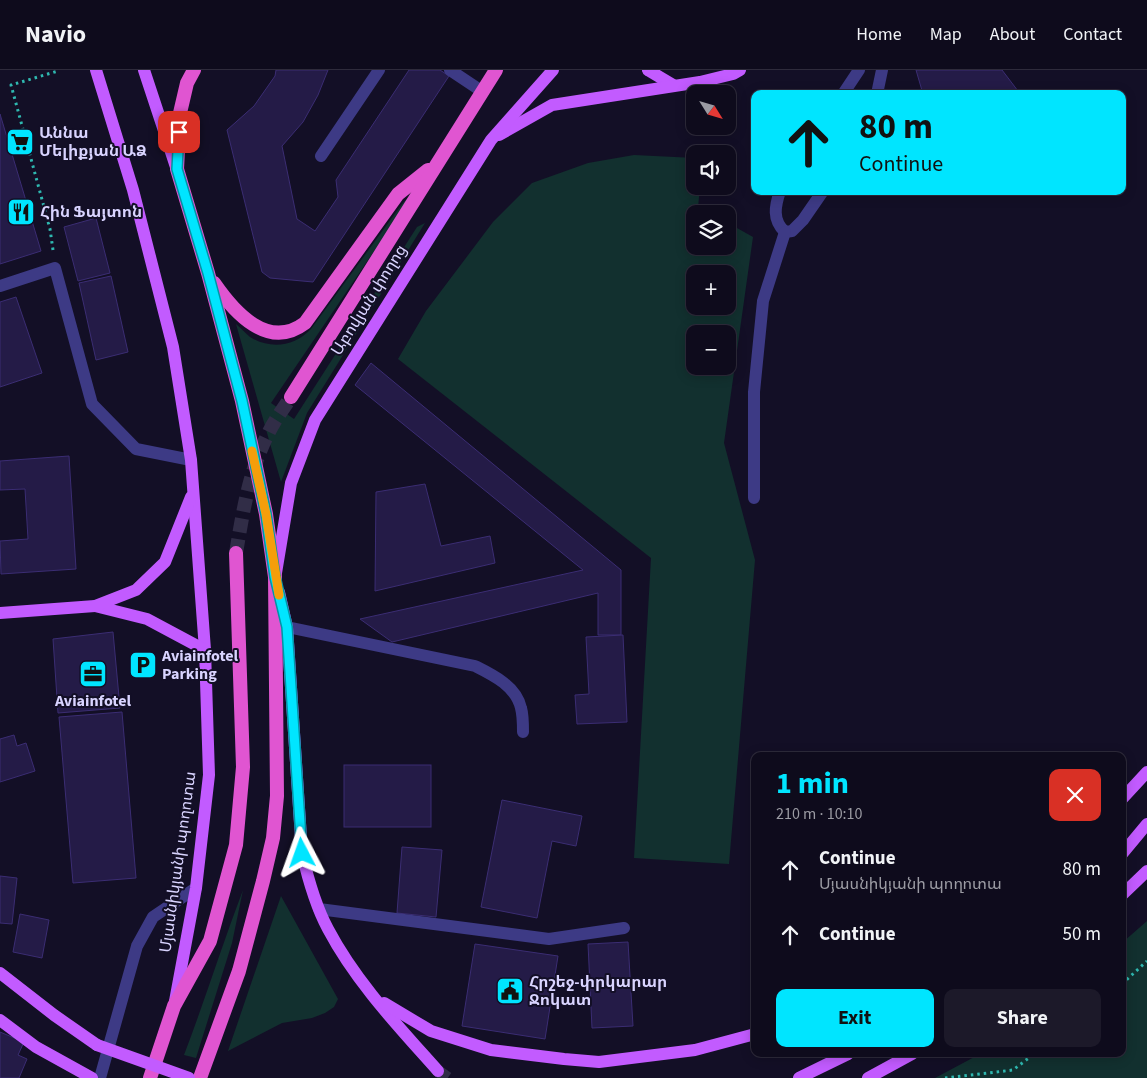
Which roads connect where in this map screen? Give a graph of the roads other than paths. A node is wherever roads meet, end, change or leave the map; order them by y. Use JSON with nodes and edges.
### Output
{"nodes":[{"id":1,"x":96,"y":70,"type":"edge"},
{"id":2,"x":144,"y":70,"type":"edge"},
{"id":3,"x":194,"y":70,"type":"edge"},
{"id":4,"x":379,"y":70,"type":"edge"},
{"id":5,"x":450,"y":70,"type":"edge"},
{"id":6,"x":496,"y":70,"type":"edge"},
{"id":7,"x":553,"y":70,"type":"edge"},
{"id":8,"x":648,"y":70,"type":"edge"},
{"id":9,"x":740,"y":70,"type":"edge"},
{"id":10,"x":859,"y":70,"type":"edge"},
{"id":11,"x":882,"y":70,"type":"edge"},
{"id":12,"x":673,"y":85,"type":"junction"},
{"id":13,"x":846,"y":90,"type":"edge"},
{"id":14,"x":878,"y":90,"type":"edge"},
{"id":15,"x":483,"y":92,"type":"junction"},
{"id":16,"x":490,"y":140,"type":"junction"},
{"id":17,"x":321,"y":156,"type":"dead end"},
{"id":18,"x":436,"y":164,"type":"junction"},
{"id":19,"x":177,"y":169,"type":"junction"},
{"id":20,"x":779,"y":195,"type":"edge"},
{"id":21,"x":820,"y":195,"type":"edge"},
{"id":22,"x":785,"y":232,"type":"junction"},
{"id":23,"x":208,"y":273,"type":"junction"},
{"id":24,"x":0,"y":286,"type":"edge"},
{"id":25,"x":291,"y":398,"type":"tunnel mouth"},
{"id":26,"x":191,"y":460,"type":"junction"},
{"id":27,"x":193,"y":492,"type":"junction"},
{"id":28,"x":754,"y":498,"type":"dead end"},
{"id":29,"x":236,"y":553,"type":"tunnel mouth"},
{"id":30,"x":275,"y":577,"type":"junction"},
{"id":31,"x":95,"y":606,"type":"junction"},
{"id":32,"x":0,"y":613,"type":"edge"},
{"id":33,"x":287,"y":627,"type":"junction"},
{"id":34,"x":205,"y":650,"type":"junction"},
{"id":35,"x":523,"y":732,"type":"dead end"},
{"id":36,"x":1147,"y":772,"type":"edge"},
{"id":37,"x":1126,"y":795,"type":"edge"},
{"id":38,"x":1147,"y":824,"type":"edge"},
{"id":39,"x":1126,"y":849,"type":"edge"},
{"id":40,"x":1147,"y":871,"type":"edge"},
{"id":41,"x":196,"y":888,"type":"junction"},
{"id":42,"x":1126,"y":891,"type":"edge"},
{"id":43,"x":320,"y":909,"type":"junction"},
{"id":44,"x":624,"y":928,"type":"dead end"},
{"id":45,"x":0,"y":973,"type":"edge"},
{"id":46,"x":373,"y":997,"type":"junction"},
{"id":47,"x":174,"y":1006,"type":"junction"},
{"id":48,"x":0,"y":1020,"type":"edge"},
{"id":49,"x":751,"y":1035,"type":"edge"},
{"id":50,"x":842,"y":1057,"type":"edge"},
{"id":51,"x":906,"y":1057,"type":"edge"},
{"id":52,"x":438,"y":1071,"type":"tunnel mouth"},
{"id":53,"x":89,"y":1077,"type":"edge"},
{"id":54,"x":100,"y":1078,"type":"edge"},
{"id":55,"x":150,"y":1078,"type":"edge"},
{"id":56,"x":189,"y":1078,"type":"edge"},
{"id":57,"x":200,"y":1078,"type":"edge"},
{"id":58,"x":800,"y":1078,"type":"edge"},
{"id":59,"x":868,"y":1078,"type":"edge"}],
"edges":[{"from":1,"to":26,"type":"main road","name":"Մյասնիկյանի պողոտա"},
{"from":2,"to":19,"type":"main road"},
{"from":3,"to":19,"type":"highway"},
{"from":4,"to":17,"type":"street"},
{"from":5,"to":15,"type":"street"},
{"from":6,"to":15,"type":"highway","name":"Աբովյան փողոց"},
{"from":7,"to":16,"type":"main road","name":"Աբովյան փողոց"},
{"from":8,"to":12,"type":"main road"},
{"from":9,"to":12,"type":"main road"},
{"from":10,"to":13,"type":"street"},
{"from":11,"to":14,"type":"street"},
{"from":12,"to":16,"type":"main road"},
{"from":15,"to":18,"type":"highway","name":"Աբովյան փողոց"},
{"from":16,"to":30,"type":"main road","name":"Աբովյան փողոց"},
{"from":18,"to":23,"type":"highway"},
{"from":18,"to":25,"type":"highway","name":"Աբովյան փողոց"},
{"from":19,"to":23,"type":"highway"},
{"from":20,"to":22,"type":"street"},
{"from":21,"to":22,"type":"street"},
{"from":22,"to":28,"type":"street"},
{"from":23,"to":30,"type":"highway"},
{"from":24,"to":26,"type":"street"},
{"from":26,"to":27,"type":"main road","name":"Մյասնիկյանի պողոտա"},
{"from":27,"to":31,"type":"main road"},
{"from":27,"to":34,"type":"main road","name":"Մյասնիկյանի պողոտա"},
{"from":29,"to":47,"type":"highway"},
{"from":30,"to":33,"type":"main road"},
{"from":30,"to":57,"type":"highway"},
{"from":31,"to":32,"type":"main road"},
{"from":31,"to":34,"type":"main road"},
{"from":33,"to":35,"type":"street"},
{"from":33,"to":43,"type":"main road"},
{"from":34,"to":41,"type":"main road","name":"Մյասնիկյանի պողոտա"},
{"from":36,"to":37,"type":"main road"},
{"from":38,"to":39,"type":"main road"},
{"from":40,"to":42,"type":"main road"},
{"from":41,"to":47,"type":"main road","name":"Մյասնիկյանի պողոտա"},
{"from":41,"to":54,"type":"street"},
{"from":43,"to":44,"type":"street"},
{"from":43,"to":46,"type":"main road"},
{"from":45,"to":56,"type":"main road","bridge":true},
{"from":46,"to":49,"type":"main road"},
{"from":46,"to":52,"type":"main road"},
{"from":47,"to":55,"type":"highway","name":"Մյասնիկյանի պողոտա"},
{"from":48,"to":53,"type":"main road"},
{"from":50,"to":58,"type":"main road"},
{"from":51,"to":59,"type":"main road"}]}
